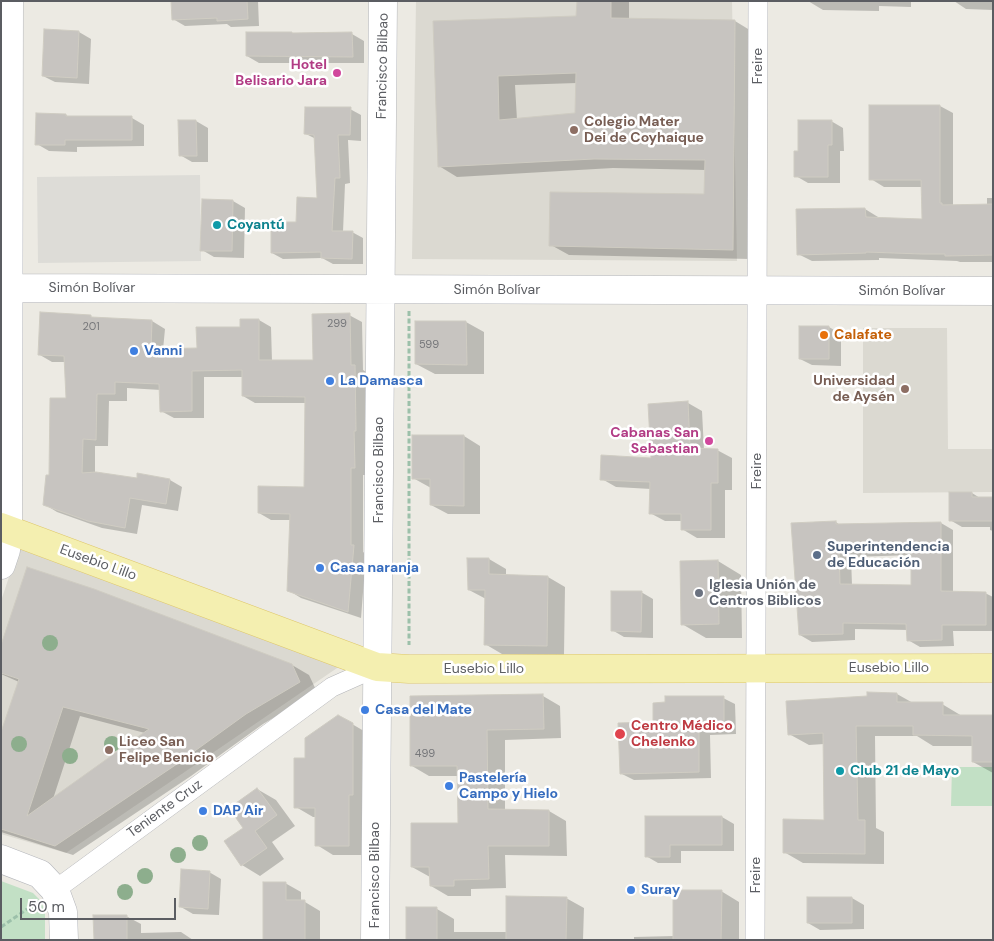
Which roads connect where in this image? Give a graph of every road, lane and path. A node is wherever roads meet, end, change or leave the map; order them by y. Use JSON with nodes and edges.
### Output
{"nodes":[{"id":1,"x":9,"y":1,"type":"edge"},
{"id":2,"x":383,"y":1,"type":"edge"},
{"id":3,"x":758,"y":1,"type":"edge"},
{"id":4,"x":5,"y":288,"type":"edge"},
{"id":5,"x":380,"y":290,"type":"junction"},
{"id":6,"x":409,"y":290,"type":"junction"},
{"id":7,"x":758,"y":291,"type":"junction"},
{"id":8,"x":993,"y":291,"type":"edge"},
{"id":9,"x":4,"y":528,"type":"edge"},
{"id":10,"x":1,"y":565,"type":"edge"},
{"id":11,"x":377,"y":667,"type":"junction"},
{"id":12,"x":410,"y":668,"type":"junction"},
{"id":13,"x":756,"y":668,"type":"junction"},
{"id":14,"x":993,"y":668,"type":"edge"},
{"id":15,"x":1,"y":859,"type":"edge"},
{"id":16,"x":55,"y":890,"type":"junction"},
{"id":17,"x":1,"y":927,"type":"edge"},
{"id":18,"x":64,"y":940,"type":"edge"},
{"id":19,"x":375,"y":940,"type":"edge"},
{"id":20,"x":755,"y":940,"type":"edge"}],
"edges":[{"from":1,"to":4,"type":"street"},
{"from":2,"to":5,"type":"street","name":"Francisco Bilbao"},
{"from":3,"to":7,"type":"street","name":"Freire"},
{"from":4,"to":5,"type":"street","name":"Simón Bolívar"},
{"from":4,"to":9,"type":"street"},
{"from":5,"to":6,"type":"street","name":"Simón Bolívar"},
{"from":5,"to":11,"type":"street","name":"Francisco Bilbao"},
{"from":6,"to":7,"type":"street","name":"Simón Bolívar"},
{"from":6,"to":12,"type":"path"},
{"from":7,"to":8,"type":"street","name":"Simón Bolívar"},
{"from":7,"to":13,"type":"street","name":"Freire"},
{"from":9,"to":10,"type":"street"},
{"from":9,"to":11,"type":"main road","name":"Eusebio Lillo"},
{"from":11,"to":12,"type":"main road","name":"Eusebio Lillo"},
{"from":11,"to":16,"type":"street","name":"Teniente Cruz"},
{"from":11,"to":19,"type":"street","name":"Francisco Bilbao"},
{"from":12,"to":13,"type":"main road","name":"Eusebio Lillo"},
{"from":13,"to":14,"type":"main road","name":"Eusebio Lillo"},
{"from":13,"to":20,"type":"street","name":"Freire"},
{"from":15,"to":16,"type":"street"},
{"from":16,"to":17,"type":"path"},
{"from":16,"to":18,"type":"street"}]}
